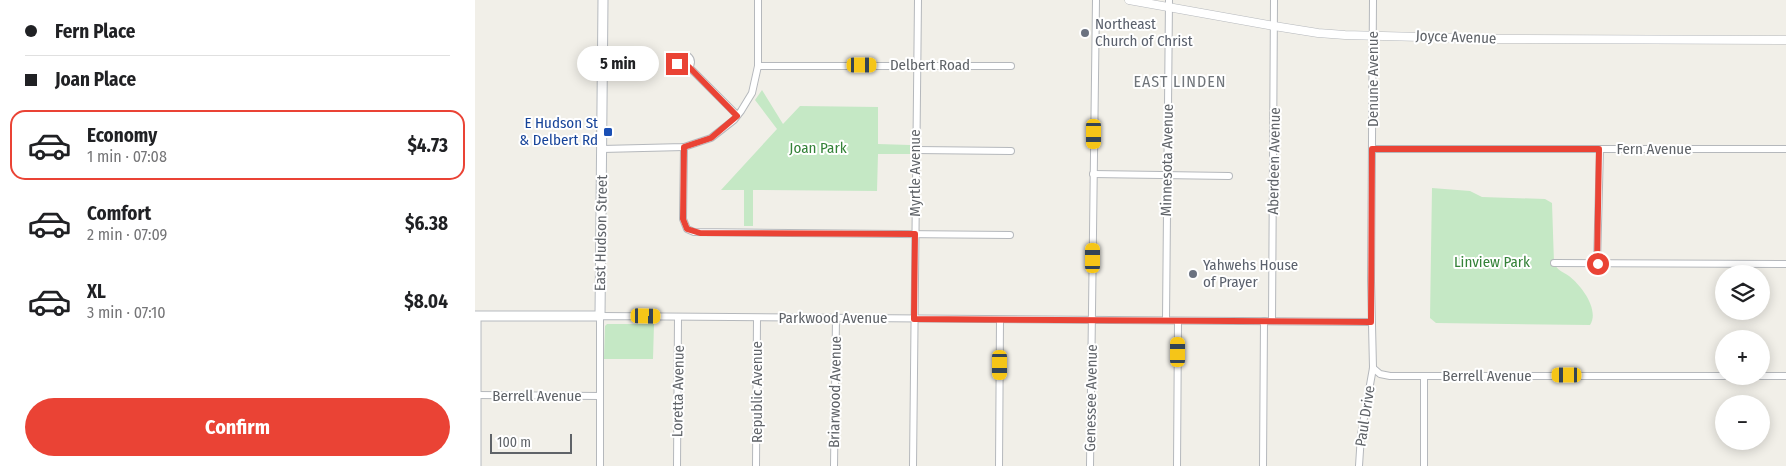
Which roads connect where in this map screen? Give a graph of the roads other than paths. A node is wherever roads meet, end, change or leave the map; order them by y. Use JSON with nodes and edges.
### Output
{"nodes":[{"id":1,"x":603,"y":0,"type":"edge"},
{"id":2,"x":758,"y":0,"type":"edge"},
{"id":3,"x":918,"y":0,"type":"edge"},
{"id":4,"x":1095,"y":0,"type":"edge"},
{"id":5,"x":1129,"y":0,"type":"edge"},
{"id":6,"x":1275,"y":0,"type":"edge"},
{"id":7,"x":1373,"y":0,"type":"edge"},
{"id":8,"x":1169,"y":4,"type":"edge"},
{"id":9,"x":1274,"y":26,"type":"junction"},
{"id":10,"x":1373,"y":36,"type":"junction"},
{"id":11,"x":1786,"y":40,"type":"edge"},
{"id":12,"x":916,"y":65,"type":"junction"},
{"id":13,"x":758,"y":66,"type":"junction"},
{"id":14,"x":1011,"y":66,"type":"dead end"},
{"id":15,"x":689,"y":67,"type":"dead end"},
{"id":16,"x":737,"y":116,"type":"junction"},
{"id":17,"x":684,"y":147,"type":"junction"},
{"id":18,"x":602,"y":148,"type":"junction"},
{"id":19,"x":1372,"y":149,"type":"junction"},
{"id":20,"x":1599,"y":149,"type":"junction"},
{"id":21,"x":1786,"y":149,"type":"edge"},
{"id":22,"x":916,"y":150,"type":"junction"},
{"id":23,"x":1011,"y":150,"type":"dead end"},
{"id":24,"x":1093,"y":174,"type":"junction"},
{"id":25,"x":1167,"y":175,"type":"junction"},
{"id":26,"x":1229,"y":176,"type":"dead end"},
{"id":27,"x":915,"y":234,"type":"junction"},
{"id":28,"x":1010,"y":235,"type":"dead end"},
{"id":29,"x":1554,"y":263,"type":"dead end"},
{"id":30,"x":1597,"y":264,"type":"junction"},
{"id":31,"x":1786,"y":264,"type":"edge"},
{"id":32,"x":476,"y":316,"type":"edge"},
{"id":33,"x":600,"y":316,"type":"junction"},
{"id":34,"x":678,"y":317,"type":"junction"},
{"id":35,"x":757,"y":318,"type":"junction"},
{"id":36,"x":835,"y":318,"type":"junction"},
{"id":37,"x":914,"y":319,"type":"junction"},
{"id":38,"x":1000,"y":320,"type":"junction"},
{"id":39,"x":1092,"y":320,"type":"junction"},
{"id":40,"x":1166,"y":320,"type":"junction"},
{"id":41,"x":1178,"y":321,"type":"junction"},
{"id":42,"x":1264,"y":321,"type":"junction"},
{"id":43,"x":1272,"y":321,"type":"junction"},
{"id":44,"x":1371,"y":322,"type":"junction"},
{"id":45,"x":1373,"y":368,"type":"junction"},
{"id":46,"x":1424,"y":376,"type":"junction"},
{"id":47,"x":1715,"y":376,"type":"edge"},
{"id":48,"x":1770,"y":376,"type":"edge"},
{"id":49,"x":1786,"y":376,"type":"edge"},
{"id":50,"x":475,"y":395,"type":"edge"},
{"id":51,"x":600,"y":396,"type":"junction"},
{"id":52,"x":1359,"y":465,"type":"edge"},
{"id":53,"x":476,"y":466,"type":"edge"},
{"id":54,"x":600,"y":466,"type":"edge"},
{"id":55,"x":677,"y":466,"type":"edge"},
{"id":56,"x":756,"y":466,"type":"edge"},
{"id":57,"x":834,"y":466,"type":"edge"},
{"id":58,"x":913,"y":466,"type":"edge"},
{"id":59,"x":999,"y":466,"type":"edge"},
{"id":60,"x":1090,"y":466,"type":"edge"},
{"id":61,"x":1177,"y":466,"type":"edge"},
{"id":62,"x":1263,"y":466,"type":"edge"},
{"id":63,"x":1423,"y":466,"type":"edge"}],
"edges":[{"from":1,"to":18,"type":"main road","name":"East Hudson Street"},
{"from":2,"to":13,"type":"street"},
{"from":3,"to":12,"type":"street","name":"Myrtle Avenue"},
{"from":4,"to":24,"type":"street","name":"Genessee Avenue"},
{"from":5,"to":8,"type":"street","name":"Joyce Avenue"},
{"from":6,"to":9,"type":"street","name":"Aberdeen Avenue"},
{"from":7,"to":10,"type":"street","name":"Denune Avenue"},
{"from":8,"to":9,"type":"street","name":"Joyce Avenue"},
{"from":8,"to":25,"type":"street","name":"Minnesota Avenue"},
{"from":9,"to":10,"type":"street","name":"Joyce Avenue"},
{"from":9,"to":43,"type":"street","name":"Aberdeen Avenue"},
{"from":10,"to":11,"type":"street","name":"Joyce Avenue"},
{"from":10,"to":19,"type":"street","name":"Denune Avenue"},
{"from":12,"to":13,"type":"street","name":"Delbert Road"},
{"from":12,"to":14,"type":"street","name":"Delbert Road"},
{"from":12,"to":22,"type":"street","name":"Myrtle Avenue"},
{"from":13,"to":16,"type":"street"},
{"from":15,"to":16,"type":"street"},
{"from":16,"to":17,"type":"street"},
{"from":17,"to":18,"type":"street"},
{"from":17,"to":27,"type":"street"},
{"from":18,"to":33,"type":"main road","name":"East Hudson Street"},
{"from":19,"to":20,"type":"street","name":"Fern Avenue"},
{"from":19,"to":44,"type":"street","name":"Denune Avenue"},
{"from":20,"to":21,"type":"street","name":"Fern Avenue"},
{"from":20,"to":30,"type":"street"},
{"from":22,"to":23,"type":"street"},
{"from":22,"to":27,"type":"street","name":"Myrtle Avenue"},
{"from":24,"to":25,"type":"street"},
{"from":24,"to":39,"type":"street","name":"Genessee Avenue"},
{"from":25,"to":26,"type":"street"},
{"from":25,"to":40,"type":"street","name":"Minnesota Avenue"},
{"from":27,"to":28,"type":"street"},
{"from":27,"to":37,"type":"street","name":"Myrtle Avenue"},
{"from":29,"to":30,"type":"street"},
{"from":30,"to":31,"type":"street"},
{"from":32,"to":33,"type":"main road","name":"Parkwood Avenue"},
{"from":32,"to":50,"type":"main road"},
{"from":33,"to":34,"type":"street","name":"Parkwood Avenue"},
{"from":33,"to":51,"type":"street","name":"East Hudson Street"},
{"from":34,"to":35,"type":"street","name":"Parkwood Avenue"},
{"from":34,"to":55,"type":"street","name":"Loretta Avenue"},
{"from":35,"to":36,"type":"street","name":"Parkwood Avenue"},
{"from":35,"to":56,"type":"street","name":"Republic Avenue"},
{"from":36,"to":37,"type":"street","name":"Parkwood Avenue"},
{"from":36,"to":57,"type":"street","name":"Briarwood Avenue"},
{"from":37,"to":38,"type":"street","name":"Parkwood Avenue"},
{"from":37,"to":58,"type":"street","name":"Myrtle Avenue"},
{"from":38,"to":39,"type":"street","name":"Parkwood Avenue"},
{"from":38,"to":59,"type":"street"},
{"from":39,"to":40,"type":"street","name":"Parkwood Avenue"},
{"from":39,"to":60,"type":"street","name":"Genessee Avenue"},
{"from":40,"to":41,"type":"street","name":"Parkwood Avenue"},
{"from":41,"to":42,"type":"street","name":"Parkwood Avenue"},
{"from":41,"to":61,"type":"street"},
{"from":42,"to":43,"type":"street","name":"Parkwood Avenue"},
{"from":42,"to":62,"type":"street"},
{"from":43,"to":44,"type":"street","name":"Parkwood Avenue"},
{"from":44,"to":45,"type":"street","name":"Denune Avenue"},
{"from":45,"to":46,"type":"street","name":"Berrell Avenue"},
{"from":45,"to":52,"type":"street","name":"Paul Drive"},
{"from":46,"to":47,"type":"street","name":"Berrell Avenue"},
{"from":46,"to":63,"type":"street"},
{"from":48,"to":49,"type":"street"},
{"from":50,"to":51,"type":"street","name":"Berrell Avenue"},
{"from":50,"to":53,"type":"main road"},
{"from":51,"to":54,"type":"street","name":"East Hudson Street"}]}
